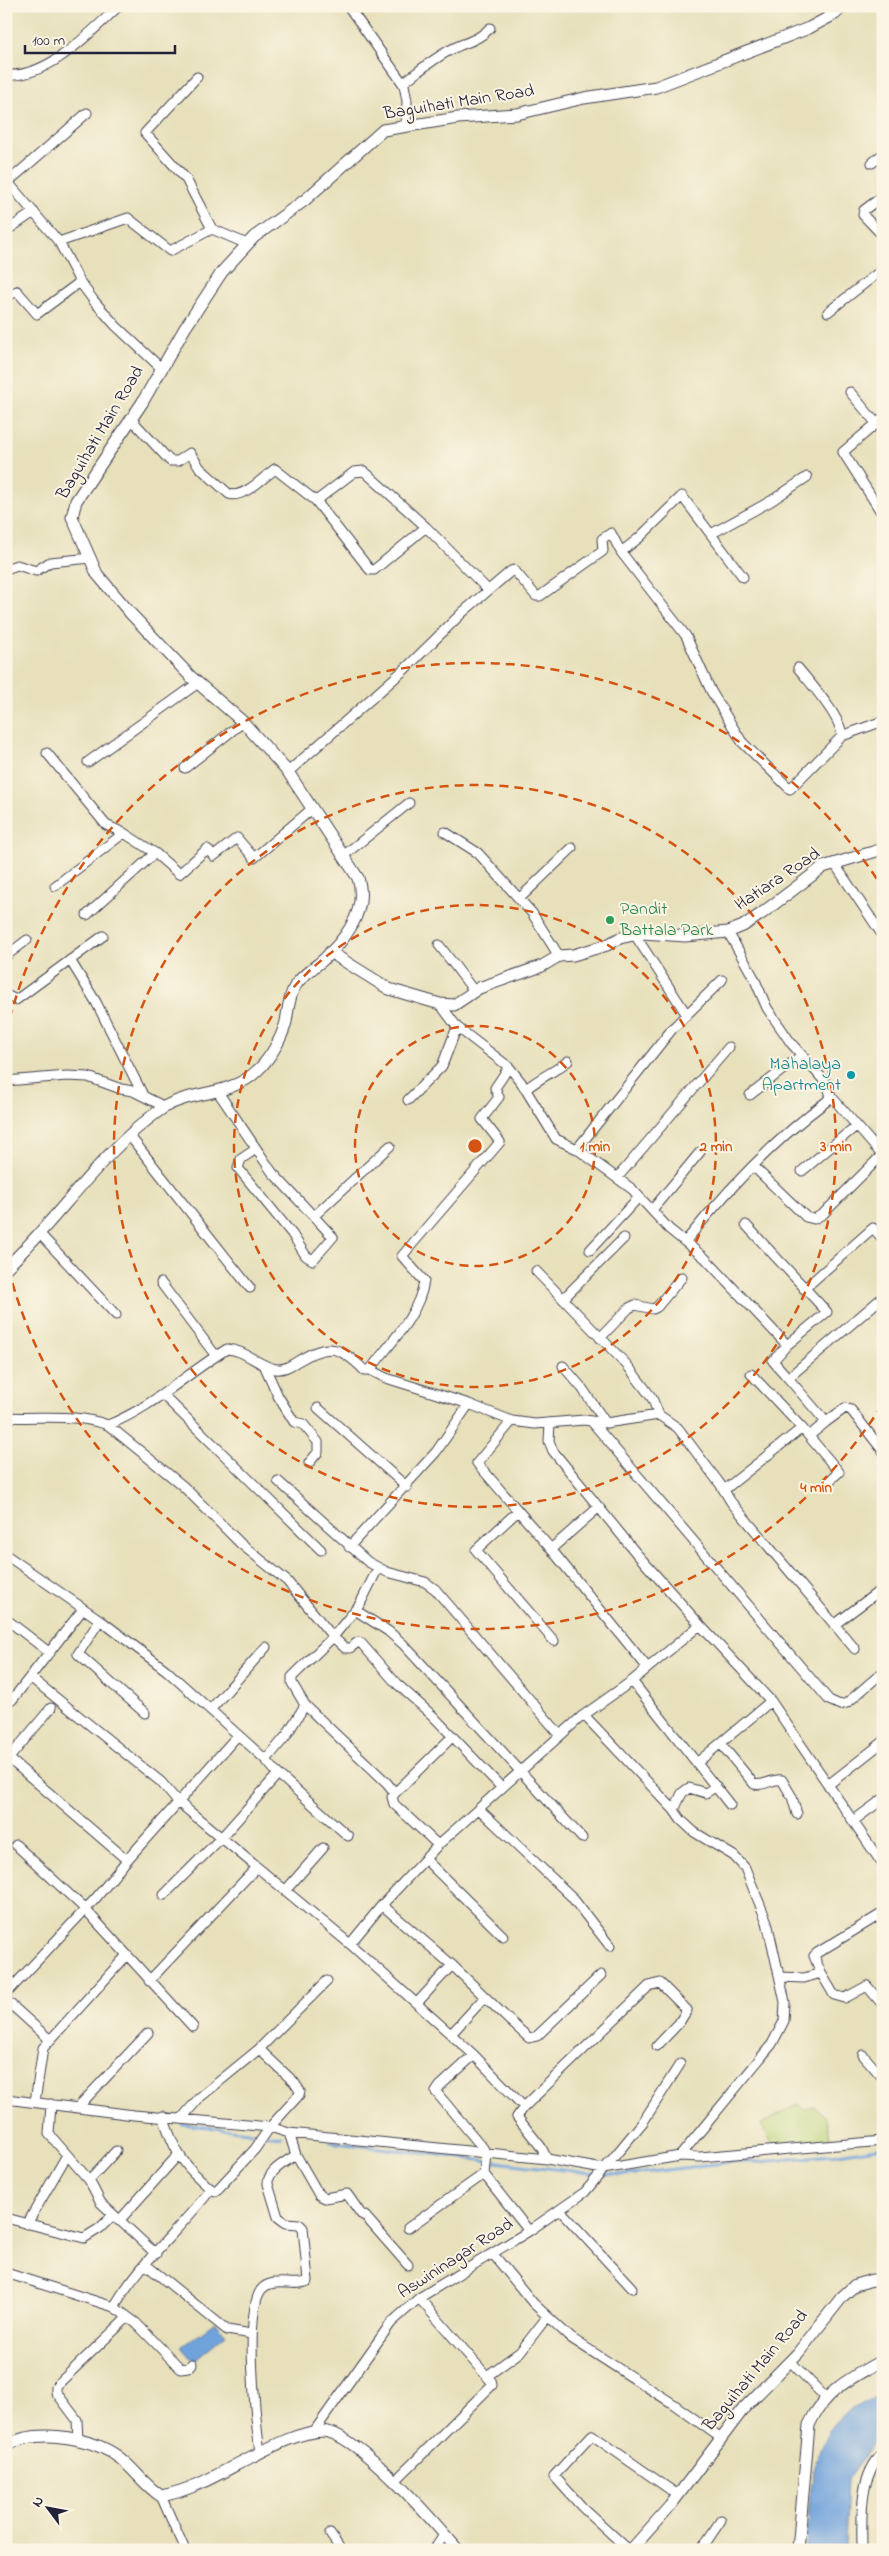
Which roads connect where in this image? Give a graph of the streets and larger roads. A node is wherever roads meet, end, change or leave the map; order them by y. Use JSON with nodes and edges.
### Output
{"nodes":[{"id":1,"x":119,"y":6,"type":"edge"},
{"id":2,"x":348,"y":6,"type":"edge"},
{"id":3,"x":843,"y":6,"type":"edge"},
{"id":4,"x":490,"y":28,"type":"dead end"},
{"id":5,"x":6,"y":75,"type":"edge"},
{"id":6,"x":197,"y":77,"type":"dead end"},
{"id":7,"x":403,"y":83,"type":"junction"},
{"id":8,"x":87,"y":113,"type":"dead end"},
{"id":9,"x":406,"y":126,"type":"junction"},
{"id":10,"x":883,"y":154,"type":"edge"},
{"id":11,"x":872,"y":163,"type":"dead end"},
{"id":12,"x":7,"y":181,"type":"edge"},
{"id":13,"x":883,"y":196,"type":"edge"},
{"id":14,"x":34,"y":212,"type":"junction"},
{"id":15,"x":212,"y":230,"type":"junction"},
{"id":16,"x":6,"y":231,"type":"edge"},
{"id":17,"x":883,"y":236,"type":"edge"},
{"id":18,"x":59,"y":242,"type":"junction"},
{"id":19,"x":248,"y":244,"type":"junction"},
{"id":20,"x":883,"y":268,"type":"edge"},
{"id":21,"x":80,"y":282,"type":"junction"},
{"id":22,"x":6,"y":297,"type":"edge"},
{"id":23,"x":828,"y":312,"type":"dead end"},
{"id":24,"x":161,"y":368,"type":"junction"},
{"id":25,"x":850,"y":392,"type":"dead end"},
{"id":26,"x":131,"y":419,"type":"junction"},
{"id":27,"x":879,"y":420,"type":"edge"},
{"id":28,"x":807,"y":477,"type":"dead end"},
{"id":29,"x":316,"y":502,"type":"junction"},
{"id":30,"x":883,"y":515,"type":"edge"},
{"id":31,"x":426,"y":527,"type":"junction"},
{"id":32,"x":711,"y":534,"type":"junction"},
{"id":33,"x":621,"y":552,"type":"junction"},
{"id":34,"x":90,"y":558,"type":"junction"},
{"id":35,"x":6,"y":569,"type":"edge"},
{"id":36,"x":743,"y":577,"type":"dead end"},
{"id":37,"x":488,"y":590,"type":"junction"},
{"id":38,"x":798,"y":668,"type":"dead end"},
{"id":39,"x":198,"y":683,"type":"junction"},
{"id":40,"x":883,"y":721,"type":"edge"},
{"id":41,"x":243,"y":722,"type":"junction"},
{"id":42,"x":842,"y":736,"type":"junction"},
{"id":43,"x":47,"y":753,"type":"dead end"},
{"id":44,"x":88,"y":762,"type":"dead end"},
{"id":45,"x":185,"y":768,"type":"dead end"},
{"id":46,"x":288,"y":772,"type":"junction"},
{"id":47,"x":409,"y":803,"type":"dead end"},
{"id":48,"x":313,"y":808,"type":"junction"},
{"id":49,"x":445,"y":832,"type":"dead end"},
{"id":50,"x":124,"y":833,"type":"junction"},
{"id":51,"x":572,"y":848,"type":"dead end"},
{"id":52,"x":883,"y":848,"type":"edge"},
{"id":53,"x":155,"y":853,"type":"junction"},
{"id":54,"x":343,"y":856,"type":"junction"},
{"id":55,"x":834,"y":863,"type":"junction"},
{"id":56,"x":55,"y":886,"type":"dead end"},
{"id":57,"x":519,"y":899,"type":"junction"},
{"id":58,"x":87,"y":915,"type":"dead end"},
{"id":59,"x":728,"y":932,"type":"junction"},
{"id":60,"x":634,"y":935,"type":"junction"},
{"id":61,"x":103,"y":936,"type":"dead end"},
{"id":62,"x":883,"y":936,"type":"edge"},
{"id":63,"x":27,"y":940,"type":"dead end"},
{"id":64,"x":439,"y":944,"type":"dead end"},
{"id":65,"x":330,"y":952,"type":"junction"},
{"id":66,"x":6,"y":956,"type":"edge"},
{"id":67,"x":559,"y":956,"type":"junction"},
{"id":68,"x":70,"y":960,"type":"junction"},
{"id":69,"x":722,"y":980,"type":"dead end"},
{"id":70,"x":474,"y":992,"type":"junction"},
{"id":71,"x":6,"y":995,"type":"edge"},
{"id":72,"x":440,"y":1004,"type":"junction"},
{"id":73,"x":687,"y":1015,"type":"junction"},
{"id":74,"x":457,"y":1027,"type":"junction"},
{"id":75,"x":729,"y":1047,"type":"dead end"},
{"id":76,"x":802,"y":1055,"type":"junction"},
{"id":77,"x":568,"y":1060,"type":"dead end"},
{"id":78,"x":509,"y":1066,"type":"junction"},
{"id":79,"x":6,"y":1081,"type":"edge"},
{"id":80,"x":526,"y":1089,"type":"junction"},
{"id":81,"x":218,"y":1092,"type":"junction"},
{"id":82,"x":144,"y":1095,"type":"junction"},
{"id":83,"x":750,"y":1096,"type":"dead end"},
{"id":84,"x":831,"y":1096,"type":"junction"},
{"id":85,"x":408,"y":1100,"type":"dead end"},
{"id":86,"x":165,"y":1107,"type":"junction"},
{"id":87,"x":856,"y":1126,"type":"junction"},
{"id":88,"x":129,"y":1136,"type":"junction"},
{"id":89,"x":390,"y":1146,"type":"dead end"},
{"id":90,"x":577,"y":1148,"type":"junction"},
{"id":91,"x":256,"y":1149,"type":"junction"},
{"id":92,"x":700,"y":1152,"type":"dead end"},
{"id":93,"x":882,"y":1155,"type":"edge"},
{"id":94,"x":752,"y":1166,"type":"junction"},
{"id":95,"x":802,"y":1171,"type":"dead end"},
{"id":96,"x":617,"y":1178,"type":"junction"},
{"id":97,"x":639,"y":1197,"type":"junction"},
{"id":98,"x":652,"y":1210,"type":"junction"},
{"id":99,"x":314,"y":1216,"type":"junction"},
{"id":100,"x":746,"y":1225,"type":"dead end"},
{"id":101,"x":39,"y":1233,"type":"junction"},
{"id":102,"x":883,"y":1234,"type":"edge"},
{"id":103,"x":624,"y":1238,"type":"dead end"},
{"id":104,"x":685,"y":1242,"type":"junction"},
{"id":105,"x":590,"y":1250,"type":"dead end"},
{"id":106,"x":6,"y":1268,"type":"edge"},
{"id":107,"x":536,"y":1271,"type":"dead end"},
{"id":108,"x":682,"y":1277,"type":"dead end"},
{"id":109,"x":161,"y":1283,"type":"dead end"},
{"id":110,"x":250,"y":1288,"type":"dead end"},
{"id":111,"x":804,"y":1289,"type":"junction"},
{"id":112,"x":883,"y":1297,"type":"edge"},
{"id":113,"x":563,"y":1299,"type":"junction"},
{"id":114,"x":116,"y":1315,"type":"dead end"},
{"id":115,"x":600,"y":1338,"type":"junction"},
{"id":116,"x":787,"y":1345,"type":"junction"},
{"id":117,"x":216,"y":1356,"type":"junction"},
{"id":118,"x":265,"y":1366,"type":"junction"},
{"id":119,"x":564,"y":1366,"type":"dead end"},
{"id":120,"x":370,"y":1370,"type":"junction"},
{"id":121,"x":751,"y":1374,"type":"dead end"},
{"id":122,"x":788,"y":1378,"type":"junction"},
{"id":123,"x":163,"y":1395,"type":"junction"},
{"id":124,"x":469,"y":1404,"type":"junction"},
{"id":125,"x":318,"y":1408,"type":"dead end"},
{"id":126,"x":659,"y":1415,"type":"junction"},
{"id":127,"x":6,"y":1417,"type":"edge"},
{"id":128,"x":512,"y":1421,"type":"junction"},
{"id":129,"x":592,"y":1422,"type":"junction"},
{"id":130,"x":826,"y":1422,"type":"junction"},
{"id":131,"x":550,"y":1423,"type":"junction"},
{"id":132,"x":606,"y":1423,"type":"junction"},
{"id":133,"x":108,"y":1425,"type":"junction"},
{"id":134,"x":802,"y":1428,"type":"junction"},
{"id":135,"x":809,"y":1436,"type":"junction"},
{"id":136,"x":883,"y":1452,"type":"edge"},
{"id":137,"x":309,"y":1463,"type":"dead end"},
{"id":138,"x":278,"y":1481,"type":"dead end"},
{"id":139,"x":827,"y":1483,"type":"dead end"},
{"id":140,"x":407,"y":1487,"type":"junction"},
{"id":141,"x":724,"y":1490,"type":"junction"},
{"id":142,"x":598,"y":1507,"type":"junction"},
{"id":143,"x":518,"y":1511,"type":"junction"},
{"id":144,"x":350,"y":1547,"type":"junction"},
{"id":145,"x":551,"y":1549,"type":"junction"},
{"id":146,"x":320,"y":1550,"type":"dead end"},
{"id":147,"x":6,"y":1555,"type":"edge"},
{"id":148,"x":378,"y":1568,"type":"junction"},
{"id":149,"x":882,"y":1590,"type":"edge"},
{"id":150,"x":84,"y":1608,"type":"junction"},
{"id":151,"x":355,"y":1610,"type":"junction"},
{"id":152,"x":6,"y":1619,"type":"edge"},
{"id":153,"x":100,"y":1620,"type":"junction"},
{"id":154,"x":700,"y":1625,"type":"junction"},
{"id":155,"x":834,"y":1625,"type":"junction"},
{"id":156,"x":334,"y":1637,"type":"junction"},
{"id":157,"x":554,"y":1641,"type":"dead end"},
{"id":158,"x":266,"y":1647,"type":"dead end"},
{"id":159,"x":855,"y":1649,"type":"dead end"},
{"id":160,"x":50,"y":1653,"type":"junction"},
{"id":161,"x":647,"y":1667,"type":"junction"},
{"id":162,"x":30,"y":1677,"type":"junction"},
{"id":163,"x":881,"y":1677,"type":"edge"},
{"id":164,"x":632,"y":1681,"type":"junction"},
{"id":165,"x":6,"y":1695,"type":"edge"},
{"id":166,"x":771,"y":1701,"type":"junction"},
{"id":167,"x":305,"y":1705,"type":"junction"},
{"id":168,"x":51,"y":1708,"type":"dead end"},
{"id":169,"x":211,"y":1708,"type":"junction"},
{"id":170,"x":145,"y":1713,"type":"dead end"},
{"id":171,"x":584,"y":1715,"type":"junction"},
{"id":172,"x":238,"y":1735,"type":"junction"},
{"id":173,"x":560,"y":1735,"type":"junction"},
{"id":174,"x":452,"y":1737,"type":"junction"},
{"id":175,"x":883,"y":1742,"type":"edge"},
{"id":176,"x":721,"y":1744,"type":"junction"},
{"id":177,"x":7,"y":1757,"type":"edge"},
{"id":178,"x":266,"y":1760,"type":"junction"},
{"id":179,"x":698,"y":1762,"type":"junction"},
{"id":180,"x":520,"y":1770,"type":"junction"},
{"id":181,"x":278,"y":1774,"type":"junction"},
{"id":182,"x":828,"y":1785,"type":"junction"},
{"id":183,"x":716,"y":1786,"type":"junction"},
{"id":184,"x":502,"y":1788,"type":"junction"},
{"id":185,"x":395,"y":1793,"type":"junction"},
{"id":186,"x":883,"y":1799,"type":"edge"},
{"id":187,"x":178,"y":1801,"type":"junction"},
{"id":188,"x":730,"y":1805,"type":"dead end"},
{"id":189,"x":479,"y":1809,"type":"junction"},
{"id":190,"x":674,"y":1810,"type":"junction"},
{"id":191,"x":797,"y":1814,"type":"dead end"},
{"id":192,"x":853,"y":1821,"type":"junction"},
{"id":193,"x":348,"y":1836,"type":"dead end"},
{"id":194,"x":222,"y":1838,"type":"junction"},
{"id":195,"x":582,"y":1838,"type":"dead end"},
{"id":196,"x":438,"y":1844,"type":"junction"},
{"id":197,"x":16,"y":1845,"type":"dead end"},
{"id":198,"x":323,"y":1848,"type":"dead end"},
{"id":199,"x":425,"y":1859,"type":"junction"},
{"id":200,"x":127,"y":1860,"type":"junction"},
{"id":201,"x":883,"y":1866,"type":"edge"},
{"id":202,"x":257,"y":1867,"type":"junction"},
{"id":203,"x":285,"y":1891,"type":"junction"},
{"id":204,"x":164,"y":1895,"type":"dead end"},
{"id":205,"x":382,"y":1905,"type":"junction"},
{"id":206,"x":85,"y":1909,"type":"junction"},
{"id":207,"x":883,"y":1914,"type":"edge"},
{"id":208,"x":503,"y":1936,"type":"dead end"},
{"id":209,"x":350,"y":1944,"type":"junction"},
{"id":210,"x":610,"y":1946,"type":"dead end"},
{"id":211,"x":127,"y":1955,"type":"junction"},
{"id":212,"x":452,"y":1965,"type":"junction"},
{"id":213,"x":822,"y":1973,"type":"junction"},
{"id":214,"x":601,"y":1975,"type":"dead end"},
{"id":215,"x":780,"y":1977,"type":"junction"},
{"id":216,"x":149,"y":1981,"type":"junction"},
{"id":217,"x":327,"y":1981,"type":"dead end"},
{"id":218,"x":6,"y":1994,"type":"edge"},
{"id":219,"x":485,"y":1997,"type":"junction"},
{"id":220,"x":6,"y":2000,"type":"edge"},
{"id":221,"x":417,"y":2003,"type":"junction"},
{"id":222,"x":883,"y":2005,"type":"edge"},
{"id":223,"x":193,"y":2027,"type":"dead end"},
{"id":224,"x":148,"y":2033,"type":"dead end"},
{"id":225,"x":452,"y":2033,"type":"junction"},
{"id":226,"x":49,"y":2039,"type":"junction"},
{"id":227,"x":657,"y":2046,"type":"dead end"},
{"id":228,"x":259,"y":2050,"type":"junction"},
{"id":229,"x":474,"y":2055,"type":"junction"},
{"id":230,"x":863,"y":2055,"type":"dead end"},
{"id":231,"x":680,"y":2064,"type":"dead end"},
{"id":232,"x":883,"y":2078,"type":"edge"},
{"id":233,"x":6,"y":2099,"type":"edge"},
{"id":234,"x":35,"y":2102,"type":"junction"},
{"id":235,"x":51,"y":2107,"type":"junction"},
{"id":236,"x":77,"y":2108,"type":"junction"},
{"id":237,"x":524,"y":2108,"type":"junction"},
{"id":238,"x":163,"y":2116,"type":"junction"},
{"id":239,"x":182,"y":2118,"type":"junction"},
{"id":240,"x":269,"y":2129,"type":"junction"},
{"id":241,"x":289,"y":2133,"type":"junction"},
{"id":242,"x":883,"y":2141,"type":"edge"},
{"id":243,"x":116,"y":2151,"type":"dead end"},
{"id":244,"x":68,"y":2155,"type":"junction"},
{"id":245,"x":178,"y":2155,"type":"junction"},
{"id":246,"x":296,"y":2155,"type":"junction"},
{"id":247,"x":680,"y":2156,"type":"junction"},
{"id":248,"x":547,"y":2159,"type":"junction"},
{"id":249,"x":485,"y":2162,"type":"junction"},
{"id":250,"x":600,"y":2173,"type":"junction"},
{"id":251,"x":89,"y":2180,"type":"junction"},
{"id":252,"x":211,"y":2189,"type":"junction"},
{"id":253,"x":560,"y":2210,"type":"junction"},
{"id":254,"x":6,"y":2218,"type":"edge"},
{"id":255,"x":116,"y":2218,"type":"junction"},
{"id":256,"x":27,"y":2224,"type":"junction"},
{"id":257,"x":408,"y":2228,"type":"dead end"},
{"id":258,"x":530,"y":2231,"type":"junction"},
{"id":259,"x":156,"y":2254,"type":"junction"},
{"id":260,"x":492,"y":2254,"type":"junction"},
{"id":261,"x":145,"y":2264,"type":"junction"},
{"id":262,"x":408,"y":2265,"type":"dead end"},
{"id":263,"x":6,"y":2273,"type":"edge"},
{"id":264,"x":883,"y":2281,"type":"edge"},
{"id":265,"x":632,"y":2288,"type":"dead end"},
{"id":266,"x":419,"y":2298,"type":"junction"},
{"id":267,"x":114,"y":2307,"type":"junction"},
{"id":268,"x":547,"y":2317,"type":"junction"},
{"id":269,"x":128,"y":2318,"type":"junction"},
{"id":270,"x":252,"y":2334,"type":"junction"},
{"id":271,"x":883,"y":2360,"type":"edge"},
{"id":272,"x":790,"y":2361,"type":"junction"},
{"id":273,"x":192,"y":2364,"type":"dead end"},
{"id":274,"x":486,"y":2376,"type":"junction"},
{"id":275,"x":826,"y":2398,"type":"junction"},
{"id":276,"x":313,"y":2433,"type":"junction"},
{"id":277,"x":721,"y":2438,"type":"junction"},
{"id":278,"x":78,"y":2440,"type":"junction"},
{"id":279,"x":6,"y":2445,"type":"edge"},
{"id":280,"x":260,"y":2453,"type":"junction"},
{"id":281,"x":883,"y":2453,"type":"edge"},
{"id":282,"x":395,"y":2481,"type":"junction"},
{"id":283,"x":678,"y":2495,"type":"junction"},
{"id":284,"x":161,"y":2496,"type":"junction"},
{"id":285,"x":721,"y":2520,"type":"dead end"},
{"id":286,"x":330,"y":2534,"type":"dead end"},
{"id":287,"x":444,"y":2536,"type":"junction"},
{"id":288,"x":185,"y":2550,"type":"edge"},
{"id":289,"x":341,"y":2550,"type":"edge"},
{"id":290,"x":434,"y":2550,"type":"edge"},
{"id":291,"x":458,"y":2550,"type":"edge"},
{"id":292,"x":630,"y":2550,"type":"edge"},
{"id":293,"x":701,"y":2550,"type":"edge"},
{"id":294,"x":798,"y":2550,"type":"edge"},
{"id":295,"x":862,"y":2550,"type":"edge"}],
"edges":[{"from":1,"to":5,"type":"street"},
{"from":2,"to":7,"type":"street"},
{"from":3,"to":9,"type":"street","name":"Baguihati Main Road"},
{"from":4,"to":7,"type":"street"},
{"from":6,"to":15,"type":"street"},
{"from":7,"to":9,"type":"street"},
{"from":8,"to":12,"type":"street"},
{"from":9,"to":19,"type":"street","name":"Baguihati Main Road"},
{"from":10,"to":11,"type":"street"},
{"from":12,"to":14,"type":"street"},
{"from":13,"to":17,"type":"street"},
{"from":14,"to":16,"type":"street"},
{"from":14,"to":18,"type":"street"},
{"from":15,"to":18,"type":"street"},
{"from":15,"to":19,"type":"street"},
{"from":18,"to":21,"type":"street"},
{"from":19,"to":24,"type":"street","name":"Baguihati Main Road"},
{"from":20,"to":23,"type":"street"},
{"from":21,"to":22,"type":"street"},
{"from":21,"to":24,"type":"street"},
{"from":24,"to":26,"type":"street","name":"Baguihati Main Road"},
{"from":25,"to":27,"type":"street"},
{"from":26,"to":29,"type":"street"},
{"from":26,"to":34,"type":"street","name":"Baguihati Main Road"},
{"from":27,"to":30,"type":"street"},
{"from":28,"to":32,"type":"street"},
{"from":29,"to":31,"type":"street"},
{"from":29,"to":31,"type":"street"},
{"from":31,"to":37,"type":"street"},
{"from":32,"to":33,"type":"street"},
{"from":32,"to":36,"type":"street"},
{"from":33,"to":37,"type":"street"},
{"from":33,"to":42,"type":"street"},
{"from":34,"to":35,"type":"street"},
{"from":34,"to":39,"type":"street","name":"Baguihati Main Road"},
{"from":37,"to":46,"type":"street"},
{"from":38,"to":42,"type":"street"},
{"from":39,"to":41,"type":"street","name":"Baguihati Main Road"},
{"from":39,"to":44,"type":"street"},
{"from":40,"to":42,"type":"street"},
{"from":41,"to":45,"type":"street"},
{"from":41,"to":46,"type":"street","name":"Baguihati Main Road"},
{"from":43,"to":50,"type":"street"},
{"from":46,"to":48,"type":"street","name":"Baguihati Main Road"},
{"from":47,"to":54,"type":"street"},
{"from":48,"to":53,"type":"street"},
{"from":48,"to":54,"type":"street","name":"Baguihati Main Road"},
{"from":49,"to":57,"type":"street"},
{"from":50,"to":53,"type":"street"},
{"from":50,"to":56,"type":"street"},
{"from":51,"to":57,"type":"street"},
{"from":52,"to":55,"type":"street","name":"Hatiara Road"},
{"from":53,"to":58,"type":"street"},
{"from":54,"to":65,"type":"street","name":"Baguihati Main Road"},
{"from":55,"to":59,"type":"street","name":"Hatiara Road"},
{"from":55,"to":62,"type":"street"},
{"from":57,"to":67,"type":"street"},
{"from":59,"to":60,"type":"street","name":"Hatiara Road"},
{"from":59,"to":76,"type":"street"},
{"from":60,"to":67,"type":"street","name":"Hatiara Road"},
{"from":60,"to":73,"type":"street"},
{"from":61,"to":68,"type":"street"},
{"from":63,"to":66,"type":"street"},
{"from":64,"to":70,"type":"street"},
{"from":65,"to":72,"type":"street","name":"Hatiara Road"},
{"from":65,"to":81,"type":"street","name":"Baguihati Main Road"},
{"from":67,"to":70,"type":"street","name":"Hatiara Road"},
{"from":68,"to":71,"type":"street"},
{"from":68,"to":82,"type":"street"},
{"from":69,"to":73,"type":"street"},
{"from":70,"to":72,"type":"street","name":"Hatiara Road"},
{"from":72,"to":74,"type":"street"},
{"from":73,"to":90,"type":"street"},
{"from":74,"to":78,"type":"street"},
{"from":74,"to":85,"type":"street"},
{"from":75,"to":96,"type":"street"},
{"from":76,"to":83,"type":"street"},
{"from":76,"to":84,"type":"street"},
{"from":77,"to":80,"type":"street"},
{"from":78,"to":80,"type":"street"},
{"from":78,"to":120,"type":"street"},
{"from":79,"to":82,"type":"street"},
{"from":80,"to":90,"type":"street"},
{"from":81,"to":86,"type":"street","name":"Baguihati Main Road"},
{"from":81,"to":91,"type":"street"},
{"from":82,"to":86,"type":"street"},
{"from":84,"to":87,"type":"street"},
{"from":84,"to":94,"type":"street"},
{"from":86,"to":88,"type":"street","name":"Baguihati Main Road"},
{"from":87,"to":93,"type":"street"},
{"from":87,"to":95,"type":"street"},
{"from":88,"to":101,"type":"street","name":"Baguihati Main Road"},
{"from":88,"to":110,"type":"street"},
{"from":89,"to":99,"type":"street"},
{"from":90,"to":96,"type":"street"},
{"from":91,"to":99,"type":"street"},
{"from":91,"to":99,"type":"street"},
{"from":92,"to":98,"type":"street"},
{"from":93,"to":94,"type":"street"},
{"from":94,"to":104,"type":"street"},
{"from":96,"to":97,"type":"street"},
{"from":97,"to":98,"type":"street"},
{"from":97,"to":105,"type":"street"},
{"from":98,"to":104,"type":"street"},
{"from":100,"to":111,"type":"street"},
{"from":101,"to":106,"type":"street","name":"Baguihati Main Road"},
{"from":101,"to":114,"type":"street"},
{"from":102,"to":111,"type":"street"},
{"from":103,"to":113,"type":"street"},
{"from":104,"to":116,"type":"street"},
{"from":107,"to":113,"type":"street"},
{"from":108,"to":115,"type":"street"},
{"from":109,"to":117,"type":"street"},
{"from":111,"to":116,"type":"street"},
{"from":112,"to":122,"type":"street"},
{"from":113,"to":115,"type":"street"},
{"from":115,"to":126,"type":"street"},
{"from":116,"to":122,"type":"street"},
{"from":117,"to":118,"type":"street"},
{"from":117,"to":123,"type":"street"},
{"from":118,"to":120,"type":"street"},
{"from":118,"to":137,"type":"street"},
{"from":119,"to":132,"type":"street"},
{"from":120,"to":124,"type":"street"},
{"from":121,"to":134,"type":"street"},
{"from":122,"to":130,"type":"street"},
{"from":123,"to":133,"type":"street"},
{"from":123,"to":146,"type":"street"},
{"from":124,"to":128,"type":"street"},
{"from":124,"to":140,"type":"street"},
{"from":125,"to":140,"type":"street"},
{"from":126,"to":132,"type":"street"},
{"from":126,"to":141,"type":"street"},
{"from":127,"to":133,"type":"street"},
{"from":128,"to":131,"type":"street"},
{"from":128,"to":143,"type":"street"},
{"from":129,"to":131,"type":"street"},
{"from":129,"to":132,"type":"street"},
{"from":129,"to":163,"type":"street"},
{"from":130,"to":135,"type":"street"},
{"from":130,"to":136,"type":"street"},
{"from":131,"to":142,"type":"street"},
{"from":133,"to":156,"type":"street"},
{"from":134,"to":135,"type":"street"},
{"from":134,"to":141,"type":"street"},
{"from":135,"to":139,"type":"street"},
{"from":138,"to":144,"type":"street"},
{"from":140,"to":144,"type":"street"},
{"from":141,"to":155,"type":"street"},
{"from":142,"to":145,"type":"street"},
{"from":142,"to":154,"type":"street"},
{"from":143,"to":145,"type":"street"},
{"from":143,"to":157,"type":"street"},
{"from":144,"to":148,"type":"street"},
{"from":145,"to":161,"type":"street"},
{"from":147,"to":150,"type":"street"},
{"from":148,"to":151,"type":"street"},
{"from":148,"to":173,"type":"street"},
{"from":149,"to":155,"type":"street"},
{"from":150,"to":153,"type":"street"},
{"from":150,"to":160,"type":"street"},
{"from":151,"to":156,"type":"street"},
{"from":151,"to":180,"type":"street"},
{"from":152,"to":160,"type":"street"},
{"from":153,"to":169,"type":"street"},
{"from":153,"to":170,"type":"street"},
{"from":154,"to":161,"type":"street"},
{"from":154,"to":166,"type":"street"},
{"from":155,"to":159,"type":"street"},
{"from":156,"to":167,"type":"street"},
{"from":156,"to":174,"type":"street"},
{"from":158,"to":169,"type":"street"},
{"from":160,"to":162,"type":"street"},
{"from":161,"to":164,"type":"street"},
{"from":162,"to":165,"type":"street"},
{"from":162,"to":187,"type":"street"},
{"from":164,"to":171,"type":"street"},
{"from":164,"to":179,"type":"street"},
{"from":166,"to":176,"type":"street"},
{"from":166,"to":182,"type":"street"},
{"from":167,"to":178,"type":"street"},
{"from":167,"to":185,"type":"street"},
{"from":168,"to":177,"type":"street"},
{"from":169,"to":172,"type":"street"},
{"from":171,"to":173,"type":"street"},
{"from":171,"to":190,"type":"street"},
{"from":172,"to":178,"type":"street"},
{"from":172,"to":187,"type":"street"},
{"from":173,"to":180,"type":"street"},
{"from":174,"to":184,"type":"street"},
{"from":174,"to":185,"type":"street"},
{"from":175,"to":182,"type":"street"},
{"from":176,"to":179,"type":"street"},
{"from":176,"to":191,"type":"street"},
{"from":177,"to":200,"type":"street"},
{"from":178,"to":181,"type":"street"},
{"from":179,"to":183,"type":"street"},
{"from":180,"to":184,"type":"street"},
{"from":180,"to":195,"type":"street"},
{"from":181,"to":193,"type":"street"},
{"from":181,"to":194,"type":"street"},
{"from":182,"to":192,"type":"street"},
{"from":183,"to":188,"type":"street"},
{"from":183,"to":190,"type":"street"},
{"from":184,"to":189,"type":"street"},
{"from":185,"to":196,"type":"street"},
{"from":186,"to":192,"type":"street"},
{"from":187,"to":194,"type":"street"},
{"from":187,"to":200,"type":"street"},
{"from":189,"to":196,"type":"street"},
{"from":189,"to":210,"type":"street"},
{"from":190,"to":215,"type":"street"},
{"from":192,"to":201,"type":"street"},
{"from":194,"to":202,"type":"street"},
{"from":194,"to":204,"type":"street"},
{"from":196,"to":199,"type":"street"},
{"from":197,"to":206,"type":"street"},
{"from":198,"to":203,"type":"street"},
{"from":199,"to":205,"type":"street"},
{"from":199,"to":208,"type":"street"},
{"from":200,"to":206,"type":"street"},
{"from":202,"to":203,"type":"street"},
{"from":202,"to":216,"type":"street"},
{"from":203,"to":209,"type":"street"},
{"from":205,"to":209,"type":"street"},
{"from":205,"to":212,"type":"street"},
{"from":206,"to":211,"type":"street"},
{"from":206,"to":218,"type":"street"},
{"from":207,"to":213,"type":"street"},
{"from":209,"to":221,"type":"street"},
{"from":211,"to":216,"type":"street"},
{"from":211,"to":226,"type":"street"},
{"from":212,"to":219,"type":"street"},
{"from":212,"to":221,"type":"street"},
{"from":213,"to":215,"type":"street"},
{"from":213,"to":222,"type":"street"},
{"from":214,"to":219,"type":"street"},
{"from":215,"to":247,"type":"street"},
{"from":216,"to":223,"type":"street"},
{"from":217,"to":228,"type":"street"},
{"from":219,"to":225,"type":"street"},
{"from":220,"to":226,"type":"street"},
{"from":221,"to":225,"type":"street"},
{"from":224,"to":236,"type":"street"},
{"from":225,"to":229,"type":"street"},
{"from":226,"to":234,"type":"street"},
{"from":227,"to":237,"type":"street"},
{"from":228,"to":239,"type":"street"},
{"from":228,"to":240,"type":"street"},
{"from":229,"to":237,"type":"street"},
{"from":229,"to":249,"type":"street"},
{"from":230,"to":232,"type":"street"},
{"from":231,"to":250,"type":"street","name":"Aswininagar Road"},
{"from":233,"to":234,"type":"street"},
{"from":234,"to":235,"type":"street"},
{"from":235,"to":236,"type":"street"},
{"from":235,"to":244,"type":"street"},
{"from":236,"to":238,"type":"street"},
{"from":237,"to":248,"type":"street"},
{"from":238,"to":239,"type":"street"},
{"from":238,"to":245,"type":"street"},
{"from":239,"to":240,"type":"street"},
{"from":240,"to":241,"type":"street"},
{"from":240,"to":252,"type":"street"},
{"from":241,"to":246,"type":"street"},
{"from":241,"to":249,"type":"street"},
{"from":242,"to":247,"type":"street"},
{"from":243,"to":251,"type":"street"},
{"from":244,"to":251,"type":"street"},
{"from":244,"to":256,"type":"street"},
{"from":245,"to":252,"type":"street"},
{"from":245,"to":255,"type":"street"},
{"from":246,"to":262,"type":"street"},
{"from":246,"to":270,"type":"street"},
{"from":247,"to":250,"type":"street"},
{"from":248,"to":249,"type":"street"},
{"from":248,"to":250,"type":"street"},
{"from":249,"to":257,"type":"street"},
{"from":249,"to":258,"type":"street"},
{"from":250,"to":253,"type":"street","name":"Aswininagar Road"},
{"from":251,"to":255,"type":"street"},
{"from":252,"to":259,"type":"street"},
{"from":253,"to":258,"type":"street","name":"Aswininagar Road"},
{"from":253,"to":265,"type":"street"},
{"from":254,"to":256,"type":"street"},
{"from":255,"to":256,"type":"street"},
{"from":255,"to":259,"type":"street"},
{"from":258,"to":260,"type":"street","name":"Aswininagar Road"},
{"from":259,"to":261,"type":"street"},
{"from":260,"to":266,"type":"street","name":"Aswininagar Road"},
{"from":260,"to":268,"type":"street"},
{"from":261,"to":267,"type":"street"},
{"from":261,"to":270,"type":"street"},
{"from":263,"to":267,"type":"street"},
{"from":264,"to":272,"type":"street","name":"Baguihati Main Road"},
{"from":266,"to":274,"type":"street"},
{"from":266,"to":276,"type":"street","name":"Aswininagar Road"},
{"from":267,"to":269,"type":"street"},
{"from":268,"to":274,"type":"street"},
{"from":268,"to":277,"type":"street"},
{"from":269,"to":273,"type":"street"},
{"from":269,"to":278,"type":"street"},
{"from":270,"to":280,"type":"street"},
{"from":271,"to":275,"type":"street"},
{"from":272,"to":275,"type":"street"},
{"from":272,"to":277,"type":"street","name":"Baguihati Main Road"},
{"from":274,"to":282,"type":"street"},
{"from":275,"to":294,"type":"street"},
{"from":276,"to":280,"type":"street"},
{"from":276,"to":282,"type":"street"},
{"from":277,"to":283,"type":"street","name":"Baguihati Main Road"},
{"from":278,"to":279,"type":"street"},
{"from":278,"to":284,"type":"street"},
{"from":280,"to":284,"type":"street"},
{"from":281,"to":295,"type":"street"},
{"from":282,"to":287,"type":"street"},
{"from":283,"to":292,"type":"street","name":"Baguihati Main Road"},
{"from":283,"to":292,"type":"street"},
{"from":284,"to":288,"type":"street"},
{"from":285,"to":293,"type":"street"},
{"from":286,"to":289,"type":"street"},
{"from":287,"to":290,"type":"street"},
{"from":287,"to":291,"type":"street"}]}
